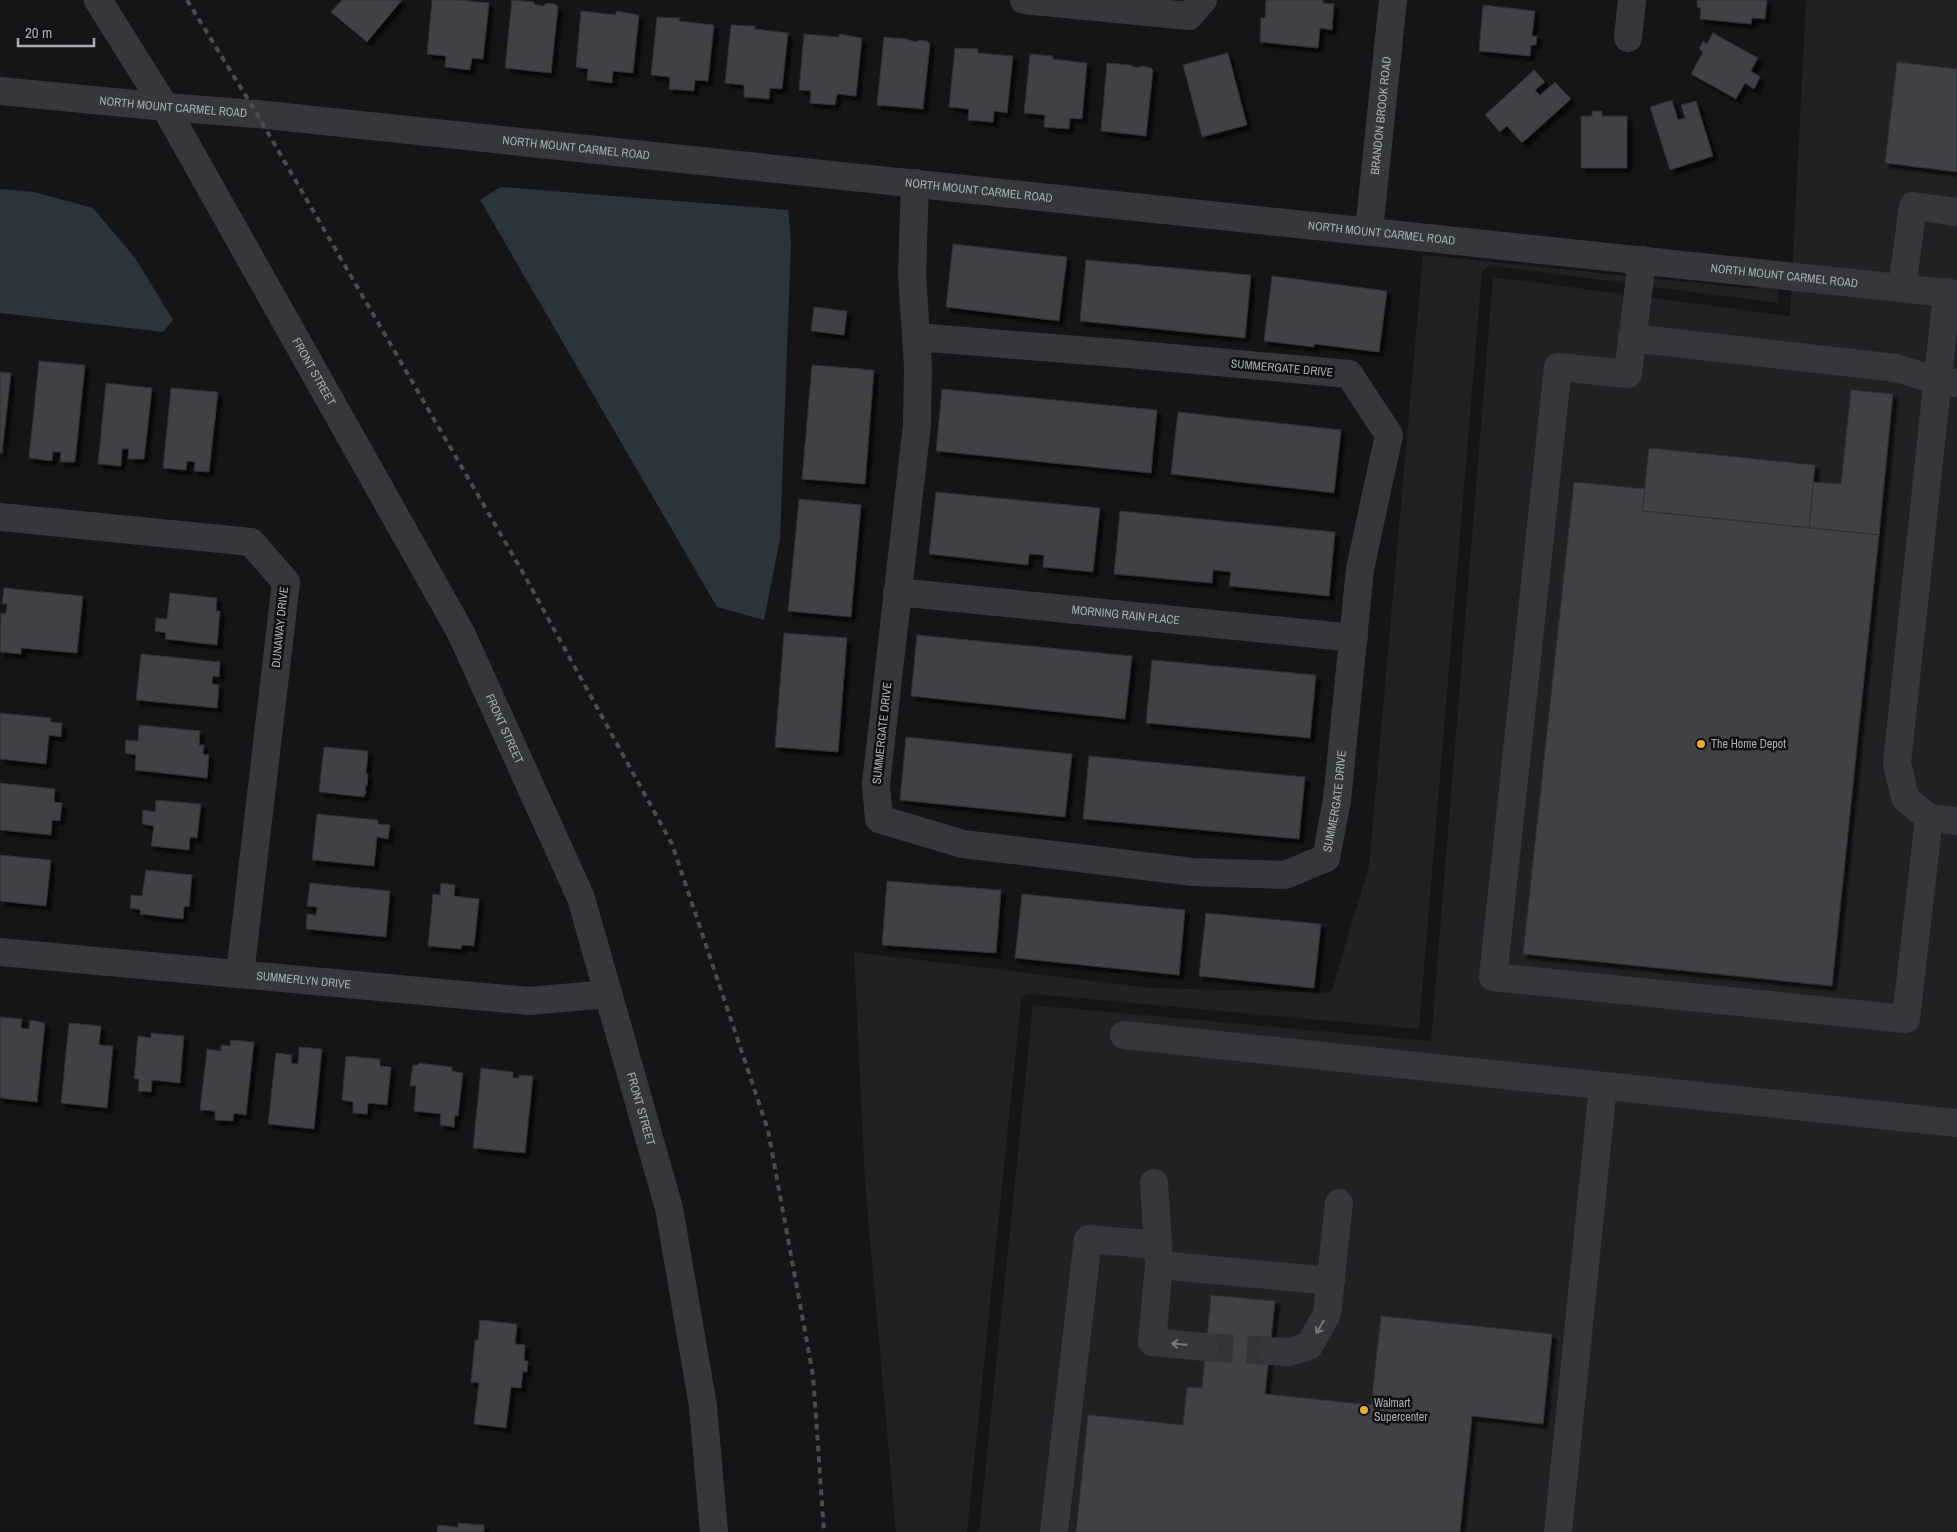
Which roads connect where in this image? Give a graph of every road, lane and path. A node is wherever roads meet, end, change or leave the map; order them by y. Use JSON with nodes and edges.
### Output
{"nodes":[{"id":1,"x":98,"y":0,"type":"edge"},
{"id":2,"x":1024,"y":0,"type":"edge"},
{"id":3,"x":1203,"y":0,"type":"edge"},
{"id":4,"x":1393,"y":0,"type":"edge"},
{"id":5,"x":1632,"y":0,"type":"edge"},
{"id":6,"x":1628,"y":38,"type":"dead end"},
{"id":7,"x":0,"y":91,"type":"edge"},
{"id":8,"x":165,"y":107,"type":"junction"},
{"id":9,"x":915,"y":183,"type":"junction"},
{"id":10,"x":1957,"y":212,"type":"edge"},
{"id":11,"x":1369,"y":230,"type":"junction"},
{"id":12,"x":1642,"y":260,"type":"junction"},
{"id":13,"x":1902,"y":288,"type":"junction"},
{"id":14,"x":1952,"y":293,"type":"edge"},
{"id":15,"x":916,"y":337,"type":"junction"},
{"id":16,"x":1632,"y":338,"type":"junction"},
{"id":17,"x":1948,"y":382,"type":"edge"},
{"id":18,"x":0,"y":516,"type":"edge"},
{"id":19,"x":897,"y":592,"type":"junction"},
{"id":20,"x":1354,"y":638,"type":"junction"},
{"id":21,"x":1929,"y":818,"type":"junction"},
{"id":22,"x":1957,"y":821,"type":"edge"},
{"id":23,"x":0,"y":952,"type":"edge"},
{"id":24,"x":240,"y":974,"type":"junction"},
{"id":25,"x":608,"y":994,"type":"junction"},
{"id":26,"x":1124,"y":1036,"type":"dead end"},
{"id":27,"x":1603,"y":1086,"type":"junction"},
{"id":28,"x":1957,"y":1123,"type":"edge"},
{"id":29,"x":1154,"y":1183,"type":"dead end"},
{"id":30,"x":1339,"y":1203,"type":"dead end"},
{"id":31,"x":1159,"y":1255,"type":"junction"},
{"id":32,"x":1331,"y":1281,"type":"junction"},
{"id":33,"x":1206,"y":1346,"type":"tunnel mouth"},
{"id":34,"x":1270,"y":1351,"type":"tunnel mouth"},
{"id":35,"x":714,"y":1532,"type":"edge"},
{"id":36,"x":1054,"y":1532,"type":"edge"},
{"id":37,"x":1558,"y":1532,"type":"edge"}],
"edges":[{"from":1,"to":8,"type":"street","name":"FRONT STREET"},
{"from":2,"to":3,"type":"street"},
{"from":4,"to":11,"type":"street","name":"BRANDON BROOK ROAD"},
{"from":5,"to":6,"type":"street"},
{"from":7,"to":8,"type":"street","name":"NORTH MOUNT CARMEL ROAD"},
{"from":8,"to":9,"type":"street","name":"NORTH MOUNT CARMEL ROAD"},
{"from":8,"to":25,"type":"street","name":"FRONT STREET"},
{"from":9,"to":11,"type":"street","name":"NORTH MOUNT CARMEL ROAD"},
{"from":9,"to":15,"type":"street","name":"SUMMERGATE DRIVE"},
{"from":10,"to":13,"type":"street"},
{"from":11,"to":12,"type":"street","name":"NORTH MOUNT CARMEL ROAD"},
{"from":12,"to":13,"type":"street","name":"NORTH MOUNT CARMEL ROAD"},
{"from":12,"to":16,"type":"street"},
{"from":13,"to":14,"type":"street","name":"NORTH MOUNT CARMEL ROAD"},
{"from":14,"to":17,"type":"street"},
{"from":15,"to":19,"type":"street","name":"SUMMERGATE DRIVE"},
{"from":15,"to":20,"type":"street","name":"SUMMERGATE DRIVE"},
{"from":16,"to":17,"type":"street"},
{"from":16,"to":21,"type":"street"},
{"from":17,"to":21,"type":"street"},
{"from":18,"to":24,"type":"street","name":"DUNAWAY DRIVE"},
{"from":19,"to":20,"type":"street","name":"MORNING RAIN PLACE"},
{"from":19,"to":20,"type":"street","name":"SUMMERGATE DRIVE"},
{"from":21,"to":22,"type":"street"},
{"from":23,"to":24,"type":"street","name":"SUMMERLYN DRIVE"},
{"from":24,"to":25,"type":"street","name":"SUMMERLYN DRIVE"},
{"from":25,"to":35,"type":"street","name":"FRONT STREET"},
{"from":26,"to":27,"type":"street"},
{"from":27,"to":28,"type":"street"},
{"from":27,"to":37,"type":"street"},
{"from":29,"to":31,"type":"street"},
{"from":30,"to":32,"type":"street"},
{"from":31,"to":32,"type":"street"},
{"from":33,"to":31,"type":"street","one_way":true},
{"from":31,"to":36,"type":"street"},
{"from":32,"to":34,"type":"street","one_way":true}]}
